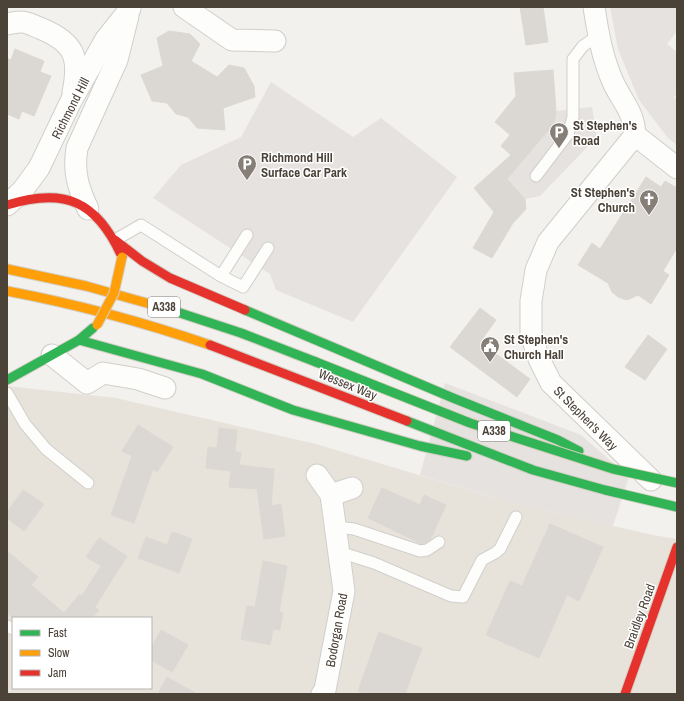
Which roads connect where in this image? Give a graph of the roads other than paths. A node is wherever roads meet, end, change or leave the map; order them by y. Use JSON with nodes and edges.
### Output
{"nodes":[{"id":1,"x":184,"y":7,"type":"edge"},
{"id":2,"x":594,"y":7,"type":"edge"},
{"id":3,"x":130,"y":8,"type":"edge"},
{"id":4,"x":16,"y":17,"type":"edge"},
{"id":5,"x":599,"y":35,"type":"junction"},
{"id":6,"x":275,"y":41,"type":"dead end"},
{"id":7,"x":71,"y":101,"type":"junction"},
{"id":8,"x":635,"y":135,"type":"junction"},
{"id":9,"x":677,"y":168,"type":"edge"},
{"id":10,"x":536,"y":176,"type":"dead end"},
{"id":11,"x":7,"y":205,"type":"edge"},
{"id":12,"x":88,"y":209,"type":"junction"},
{"id":13,"x":247,"y":234,"type":"dead end"},
{"id":14,"x":115,"y":240,"type":"junction"},
{"id":15,"x":268,"y":248,"type":"dead end"},
{"id":16,"x":7,"y":269,"type":"edge"},
{"id":17,"x":221,"y":276,"type":"junction"},
{"id":18,"x":7,"y":291,"type":"edge"},
{"id":19,"x":79,"y":340,"type":"junction"},
{"id":20,"x":52,"y":355,"type":"junction"},
{"id":21,"x":7,"y":380,"type":"edge"},
{"id":22,"x":165,"y":388,"type":"dead end"},
{"id":23,"x":7,"y":394,"type":"edge"},
{"id":24,"x":613,"y":469,"type":"junction"},
{"id":25,"x":532,"y":470,"type":"junction"},
{"id":26,"x":318,"y":475,"type":"dead end"},
{"id":27,"x":88,"y":483,"type":"dead end"},
{"id":28,"x":677,"y":483,"type":"edge"},
{"id":29,"x":352,"y":488,"type":"dead end"},
{"id":30,"x":677,"y":492,"type":"edge"},
{"id":31,"x":331,"y":495,"type":"junction"},
{"id":32,"x":677,"y":506,"type":"edge"},
{"id":33,"x":516,"y":517,"type":"dead end"},
{"id":34,"x":336,"y":527,"type":"junction"},
{"id":35,"x":439,"y":542,"type":"dead end"},
{"id":36,"x":677,"y":547,"type":"edge"},
{"id":37,"x":339,"y":552,"type":"junction"},
{"id":38,"x":322,"y":694,"type":"edge"},
{"id":39,"x":625,"y":694,"type":"edge"}],
"edges":[{"from":1,"to":6,"type":"street"},
{"from":2,"to":5,"type":"street"},
{"from":3,"to":7,"type":"street","name":"Richmond Hill"},
{"from":3,"to":12,"type":"street","name":"Richmond Hill"},
{"from":4,"to":7,"type":"street"},
{"from":5,"to":8,"type":"street"},
{"from":5,"to":10,"type":"lane"},
{"from":7,"to":11,"type":"street","name":"Richmond Hill"},
{"from":8,"to":9,"type":"street"},
{"from":8,"to":30,"type":"street","name":"St Stephen's Way"},
{"from":11,"to":12,"type":"main road"},
{"from":12,"to":14,"type":"main road"},
{"from":13,"to":17,"type":"lane"},
{"from":14,"to":17,"type":"lane"},
{"from":14,"to":19,"type":"main road","bridge":true},
{"from":14,"to":24,"type":"main road","bridge":true},
{"from":15,"to":17,"type":"lane"},
{"from":16,"to":24,"type":"main road","name":"Wessex Way","number":"A338","bridge":true},
{"from":18,"to":25,"type":"main road","name":"Wessex Way","number":"A338"},
{"from":19,"to":20,"type":"main road"},
{"from":19,"to":25,"type":"main road"},
{"from":20,"to":21,"type":"main road"},
{"from":20,"to":22,"type":"street"},
{"from":23,"to":27,"type":"lane"},
{"from":24,"to":28,"type":"main road","name":"Wessex Way","number":"A338","bridge":true},
{"from":25,"to":32,"type":"main road","name":"Wessex Way","number":"A338"},
{"from":26,"to":31,"type":"street","name":"Bodorgan Road"},
{"from":29,"to":31,"type":"street"},
{"from":31,"to":34,"type":"street","name":"Bodorgan Road"},
{"from":33,"to":37,"type":"lane"},
{"from":34,"to":35,"type":"lane"},
{"from":34,"to":37,"type":"street","name":"Bodorgan Road"},
{"from":36,"to":39,"type":"main road","name":"Braidley Road"},
{"from":37,"to":38,"type":"street","name":"Bodorgan Road"}]}
